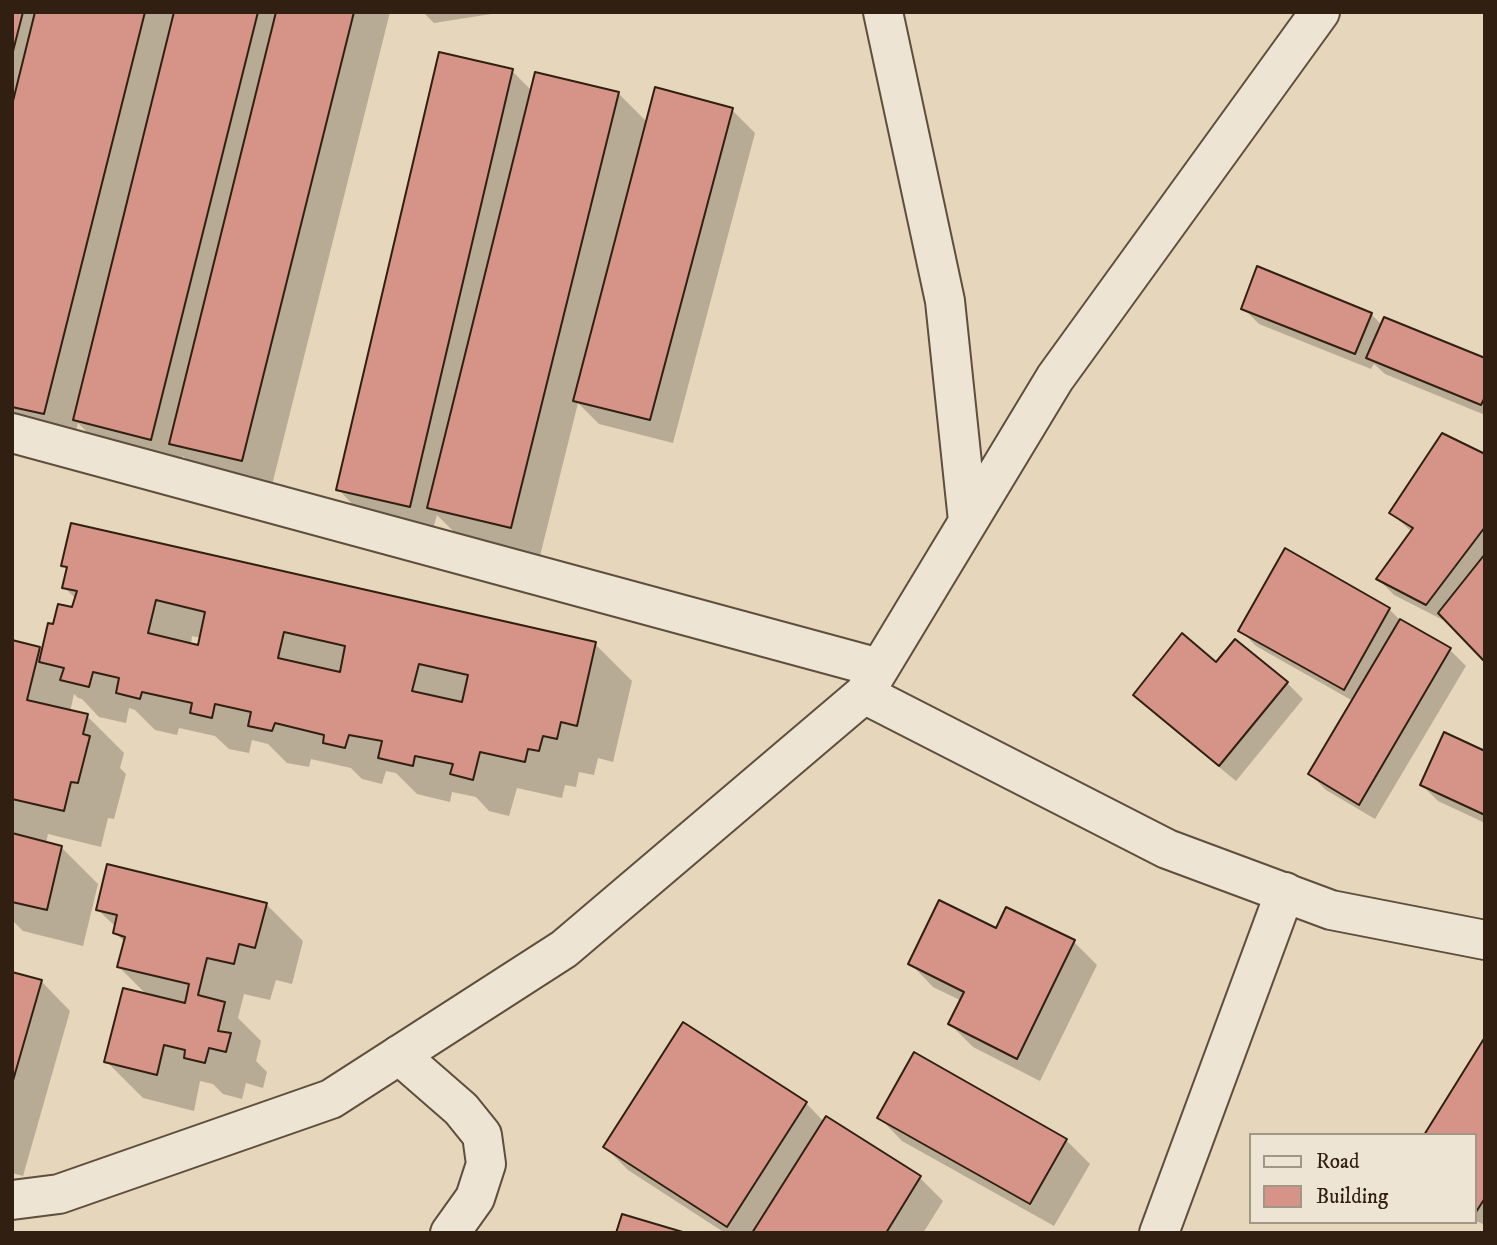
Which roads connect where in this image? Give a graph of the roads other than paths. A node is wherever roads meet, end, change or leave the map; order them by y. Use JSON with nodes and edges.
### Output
{"nodes":[{"id":1,"x":883,"y":12,"type":"edge"},
{"id":2,"x":1320,"y":12,"type":"edge"},
{"id":3,"x":12,"y":433,"type":"edge"},
{"id":4,"x":968,"y":521,"type":"junction"},
{"id":5,"x":871,"y":681,"type":"junction"},
{"id":6,"x":1285,"y":892,"type":"junction"},
{"id":7,"x":1485,"y":940,"type":"edge"},
{"id":8,"x":399,"y":1055,"type":"junction"},
{"id":9,"x":12,"y":1200,"type":"edge"},
{"id":10,"x":450,"y":1233,"type":"edge"},
{"id":11,"x":1158,"y":1233,"type":"edge"}],
"edges":[{"from":1,"to":4,"type":"street"},
{"from":2,"to":4,"type":"street"},
{"from":3,"to":5,"type":"street"},
{"from":4,"to":5,"type":"street"},
{"from":5,"to":6,"type":"street"},
{"from":5,"to":8,"type":"street"},
{"from":6,"to":7,"type":"street"},
{"from":6,"to":11,"type":"street"},
{"from":8,"to":9,"type":"street"},
{"from":8,"to":10,"type":"street"}]}
